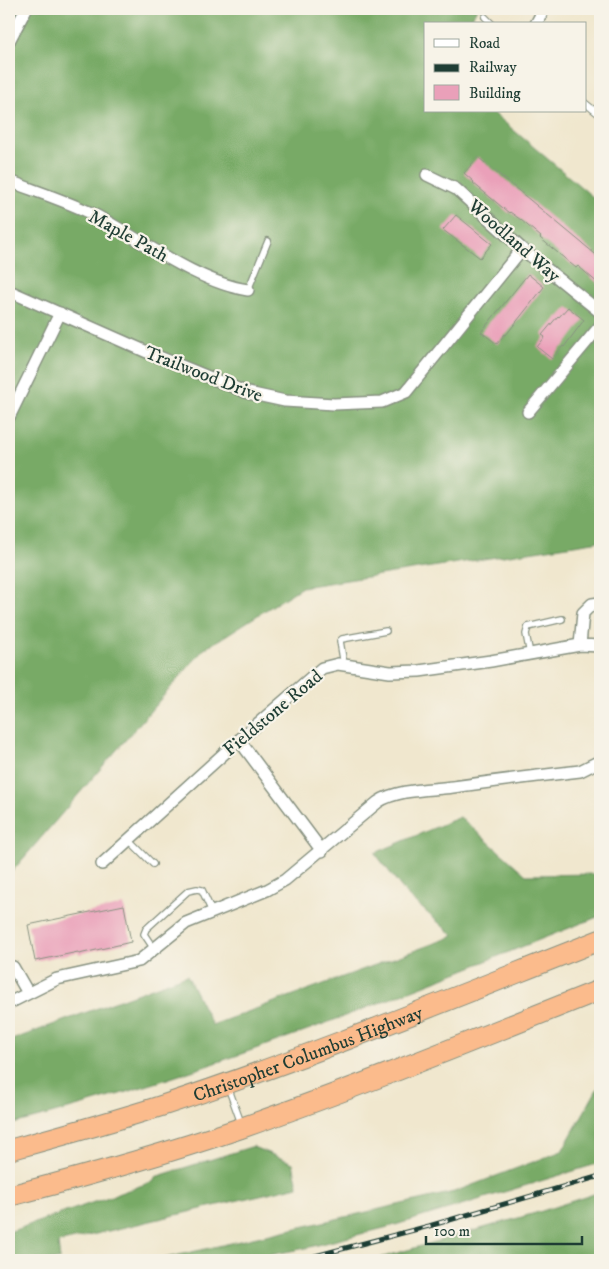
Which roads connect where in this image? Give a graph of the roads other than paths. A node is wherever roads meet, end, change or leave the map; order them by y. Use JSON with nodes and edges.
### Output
{"nodes":[{"id":1,"x":26,"y":9,"type":"edge"},
{"id":2,"x":544,"y":9,"type":"edge"},
{"id":3,"x":485,"y":17,"type":"dead end"},
{"id":4,"x":490,"y":22,"type":"edge"},
{"id":5,"x":537,"y":22,"type":"edge"},
{"id":6,"x":9,"y":41,"type":"edge"},
{"id":7,"x":586,"y":104,"type":"edge"},
{"id":8,"x":600,"y":115,"type":"edge"},
{"id":9,"x":427,"y":174,"type":"dead end"},
{"id":10,"x":9,"y":181,"type":"edge"},
{"id":11,"x":268,"y":241,"type":"dead end"},
{"id":12,"x":522,"y":249,"type":"junction"},
{"id":13,"x":248,"y":290,"type":"joint"},
{"id":14,"x":9,"y":291,"type":"edge"},
{"id":15,"x":600,"y":312,"type":"edge"},
{"id":16,"x":60,"y":314,"type":"junction"},
{"id":17,"x":600,"y":326,"type":"edge"},
{"id":18,"x":528,"y":412,"type":"dead end"},
{"id":19,"x":9,"y":417,"type":"edge"},
{"id":20,"x":600,"y":604,"type":"edge"},
{"id":21,"x":562,"y":619,"type":"dead end"},
{"id":22,"x":386,"y":630,"type":"dead end"},
{"id":23,"x":580,"y":645,"type":"junction"},
{"id":24,"x":600,"y":646,"type":"edge"},
{"id":25,"x":530,"y":654,"type":"junction"},
{"id":26,"x":344,"y":665,"type":"junction"},
{"id":27,"x":239,"y":740,"type":"junction"},
{"id":28,"x":600,"y":761,"type":"edge"},
{"id":29,"x":129,"y":840,"type":"junction"},
{"id":30,"x":322,"y":850,"type":"junction"},
{"id":31,"x":102,"y":864,"type":"dead end"},
{"id":32,"x":153,"y":864,"type":"dead end"},
{"id":33,"x":212,"y":912,"type":"junction"},
{"id":34,"x":600,"y":940,"type":"edge"},
{"id":35,"x":154,"y":950,"type":"junction"},
{"id":36,"x":9,"y":969,"type":"edge"},
{"id":37,"x":600,"y":990,"type":"edge"},
{"id":38,"x":28,"y":993,"type":"junction"},
{"id":39,"x":9,"y":1003,"type":"edge"},
{"id":40,"x":227,"y":1083,"type":"junction"},
{"id":41,"x":243,"y":1128,"type":"junction"},
{"id":42,"x":9,"y":1150,"type":"edge"},
{"id":43,"x":9,"y":1196,"type":"edge"}],
"edges":[{"from":1,"to":6,"type":"street"},
{"from":2,"to":5,"type":"street"},
{"from":3,"to":4,"type":"lane"},
{"from":7,"to":8,"type":"lane"},
{"from":9,"to":12,"type":"street","name":"Woodland Way"},
{"from":10,"to":13,"type":"street","name":"Maple Path"},
{"from":11,"to":13,"type":"lane"},
{"from":12,"to":15,"type":"street","name":"Woodland Way"},
{"from":12,"to":16,"type":"street","name":"Trailwood Drive"},
{"from":14,"to":16,"type":"street","name":"Trailwood Drive"},
{"from":16,"to":19,"type":"street"},
{"from":17,"to":18,"type":"street"},
{"from":20,"to":23,"type":"street"},
{"from":21,"to":25,"type":"lane"},
{"from":22,"to":26,"type":"lane"},
{"from":23,"to":24,"type":"street","name":"Fieldstone Road"},
{"from":23,"to":25,"type":"street","name":"Fieldstone Road"},
{"from":25,"to":26,"type":"street","name":"Fieldstone Road"},
{"from":26,"to":27,"type":"street","name":"Fieldstone Road"},
{"from":27,"to":29,"type":"street","name":"Fieldstone Road"},
{"from":27,"to":30,"type":"street"},
{"from":28,"to":30,"type":"street"},
{"from":29,"to":31,"type":"street","name":"Fieldstone Road"},
{"from":29,"to":32,"type":"lane"},
{"from":30,"to":33,"type":"street"},
{"from":33,"to":35,"type":"street"},
{"from":33,"to":35,"type":"lane"},
{"from":34,"to":40,"type":"highway","name":"Christopher Columbus Highway"},
{"from":35,"to":38,"type":"street"},
{"from":36,"to":38,"type":"street"},
{"from":37,"to":41,"type":"highway"},
{"from":38,"to":39,"type":"street"},
{"from":40,"to":41,"type":"lane"},
{"from":40,"to":42,"type":"highway","name":"Christopher Columbus Highway"},
{"from":41,"to":43,"type":"highway"}]}
